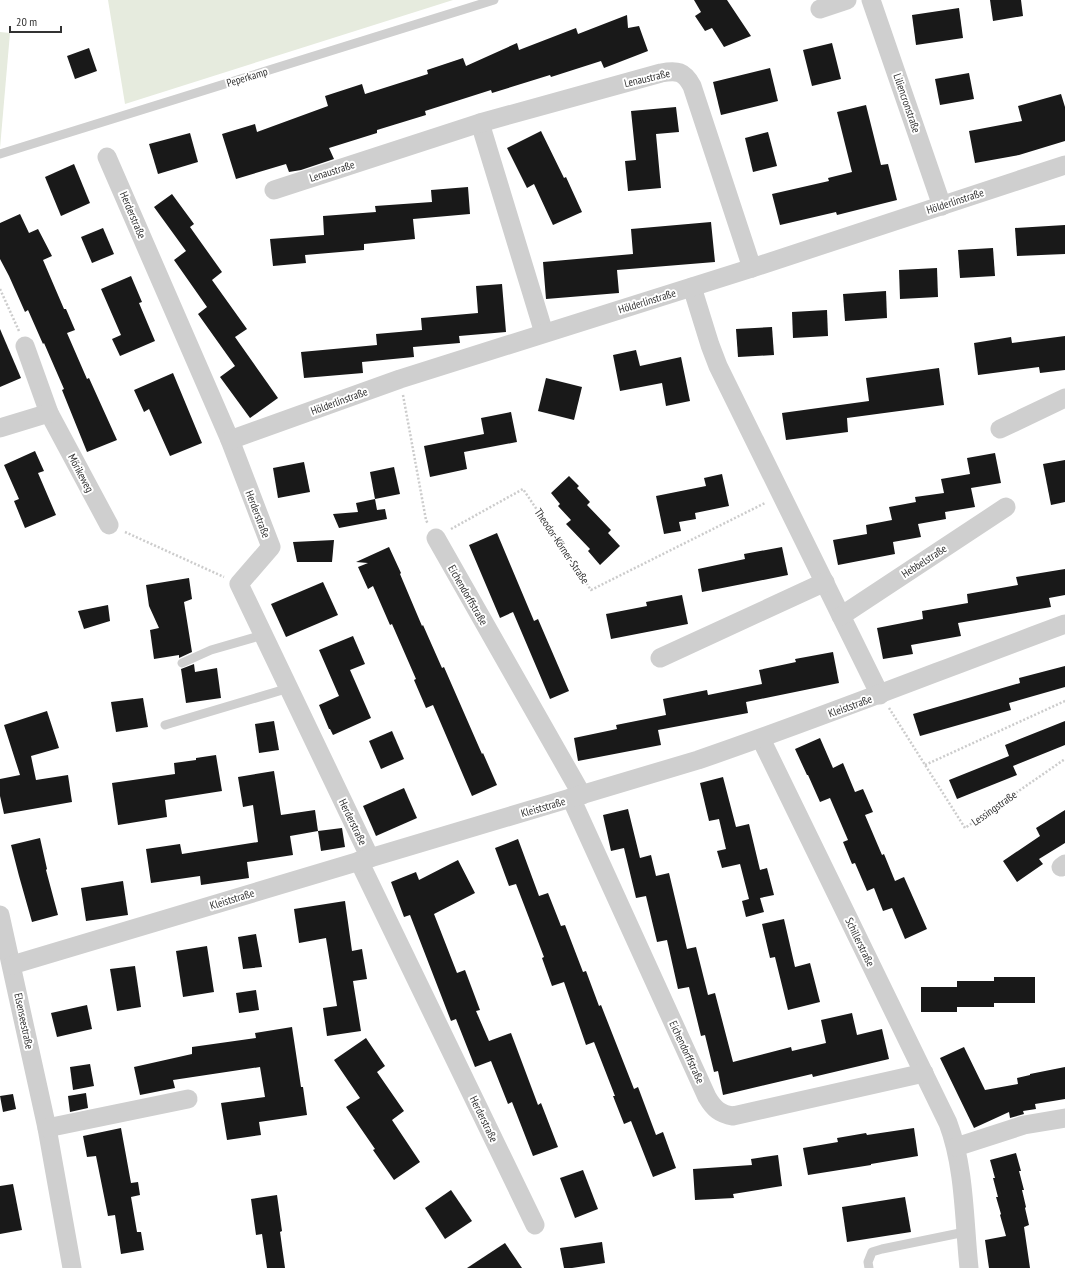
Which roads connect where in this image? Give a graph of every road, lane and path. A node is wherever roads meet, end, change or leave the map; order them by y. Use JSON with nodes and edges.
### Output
{"nodes":[{"id":1,"x":494,"y":0,"type":"edge"},
{"id":2,"x":847,"y":0,"type":"edge"},
{"id":3,"x":871,"y":0,"type":"edge"},
{"id":4,"x":820,"y":8,"type":"dead end"},
{"id":5,"x":480,"y":123,"type":"junction"},
{"id":6,"x":0,"y":154,"type":"edge"},
{"id":7,"x":107,"y":157,"type":"dead end"},
{"id":8,"x":1065,"y":165,"type":"edge"},
{"id":9,"x":274,"y":190,"type":"dead end"},
{"id":10,"x":942,"y":206,"type":"junction"},
{"id":11,"x":752,"y":268,"type":"junction"},
{"id":12,"x":692,"y":287,"type":"junction"},
{"id":13,"x":0,"y":289,"type":"edge"},
{"id":14,"x":544,"y":333,"type":"junction"},
{"id":15,"x":25,"y":346,"type":"joint"},
{"id":16,"x":400,"y":379,"type":"junction"},
{"id":17,"x":1065,"y":398,"type":"edge"},
{"id":18,"x":49,"y":413,"type":"junction"},
{"id":19,"x":0,"y":428,"type":"edge"},
{"id":20,"x":1000,"y":429,"type":"dead end"},
{"id":21,"x":230,"y":440,"type":"junction"},
{"id":22,"x":782,"y":495,"type":"junction"},
{"id":23,"x":1006,"y":507,"type":"dead end"},
{"id":24,"x":109,"y":525,"type":"joint"},
{"id":25,"x":436,"y":538,"type":"junction"},
{"id":26,"x":825,"y":582,"type":"junction"},
{"id":27,"x":239,"y":584,"type":"junction"},
{"id":28,"x":841,"y":616,"type":"junction"},
{"id":29,"x":1065,"y":624,"type":"edge"},
{"id":30,"x":263,"y":635,"type":"junction"},
{"id":31,"x":660,"y":658,"type":"dead end"},
{"id":32,"x":182,"y":663,"type":"dead end"},
{"id":33,"x":289,"y":688,"type":"junction"},
{"id":34,"x":880,"y":695,"type":"junction"},
{"id":35,"x":1065,"y":702,"type":"edge"},
{"id":36,"x":165,"y":726,"type":"dead end"},
{"id":37,"x":761,"y":739,"type":"junction"},
{"id":38,"x":1065,"y":759,"type":"edge"},
{"id":39,"x":925,"y":765,"type":"junction"},
{"id":40,"x":576,"y":797,"type":"junction"},
{"id":41,"x":365,"y":860,"type":"junction"},
{"id":42,"x":0,"y":915,"type":"edge"},
{"id":43,"x":12,"y":965,"type":"junction"},
{"id":44,"x":924,"y":1073,"type":"junction"},
{"id":45,"x":188,"y":1099,"type":"dead end"},
{"id":46,"x":1065,"y":1118,"type":"edge"},
{"id":47,"x":47,"y":1128,"type":"junction"},
{"id":48,"x":956,"y":1147,"type":"junction"},
{"id":49,"x":535,"y":1225,"type":"dead end"},
{"id":50,"x":965,"y":1232,"type":"junction"},
{"id":51,"x":72,"y":1268,"type":"edge"},
{"id":52,"x":869,"y":1268,"type":"edge"},
{"id":53,"x":969,"y":1268,"type":"edge"}],
"edges":[{"from":1,"to":6,"type":"lane","name":"Peperkamp"},
{"from":2,"to":4,"type":"street"},
{"from":3,"to":10,"type":"street","name":"Liliencronstraße"},
{"from":5,"to":9,"type":"street","name":"Lenaustraße"},
{"from":5,"to":11,"type":"street","name":"Lenaustraße"},
{"from":5,"to":14,"type":"street"},
{"from":7,"to":21,"type":"street","name":"Herderstraße"},
{"from":8,"to":10,"type":"street","name":"Hölderlinstraße"},
{"from":10,"to":11,"type":"street","name":"Hölderlinstraße"},
{"from":11,"to":12,"type":"street","name":"Hölderlinstraße"},
{"from":12,"to":14,"type":"street","name":"Hölderlinstraße"},
{"from":12,"to":22,"type":"street"},
{"from":13,"to":15,"type":"path"},
{"from":14,"to":16,"type":"street","name":"Hölderlinstraße"},
{"from":15,"to":18,"type":"street","name":"Mörikeweg"},
{"from":16,"to":21,"type":"street","name":"Hölderlinstraße"},
{"from":16,"to":25,"type":"path"},
{"from":17,"to":20,"type":"street"},
{"from":18,"to":19,"type":"street"},
{"from":18,"to":24,"type":"street","name":"Mörikeweg"},
{"from":21,"to":27,"type":"street","name":"Herderstraße"},
{"from":22,"to":25,"type":"path","name":"Theodor-Körner-Straße"},
{"from":22,"to":26,"type":"street"},
{"from":23,"to":28,"type":"street","name":"Hebbelstraße"},
{"from":24,"to":27,"type":"path"},
{"from":25,"to":40,"type":"street","name":"Eichendorffstraße"},
{"from":26,"to":28,"type":"street"},
{"from":26,"to":31,"type":"street"},
{"from":27,"to":30,"type":"street","name":"Herderstraße"},
{"from":28,"to":34,"type":"street"},
{"from":29,"to":34,"type":"street","name":"Kleiststraße"},
{"from":30,"to":32,"type":"lane"},
{"from":30,"to":33,"type":"street","name":"Herderstraße"},
{"from":33,"to":36,"type":"lane"},
{"from":33,"to":41,"type":"street","name":"Herderstraße"},
{"from":34,"to":37,"type":"street","name":"Kleiststraße"},
{"from":34,"to":39,"type":"path","name":"Lessingstraße"},
{"from":35,"to":39,"type":"path"},
{"from":37,"to":40,"type":"street","name":"Kleiststraße"},
{"from":37,"to":44,"type":"street","name":"Schillerstraße"},
{"from":38,"to":39,"type":"path","name":"Lessingstraße"},
{"from":40,"to":41,"type":"street","name":"Kleiststraße"},
{"from":40,"to":44,"type":"street","name":"Eichendorffstraße"},
{"from":41,"to":43,"type":"street","name":"Kleiststraße"},
{"from":41,"to":49,"type":"street","name":"Herderstraße"},
{"from":42,"to":43,"type":"street","name":"Elsenseestraße"},
{"from":43,"to":47,"type":"street","name":"Elsenseestraße"},
{"from":44,"to":48,"type":"street","name":"Schillerstraße"},
{"from":45,"to":47,"type":"street"},
{"from":46,"to":48,"type":"street"},
{"from":47,"to":51,"type":"street","name":"Elsenseestraße"},
{"from":48,"to":50,"type":"street","name":"Schillerstraße"},
{"from":50,"to":52,"type":"lane"},
{"from":50,"to":53,"type":"street","name":"Schillerstraße"}]}
